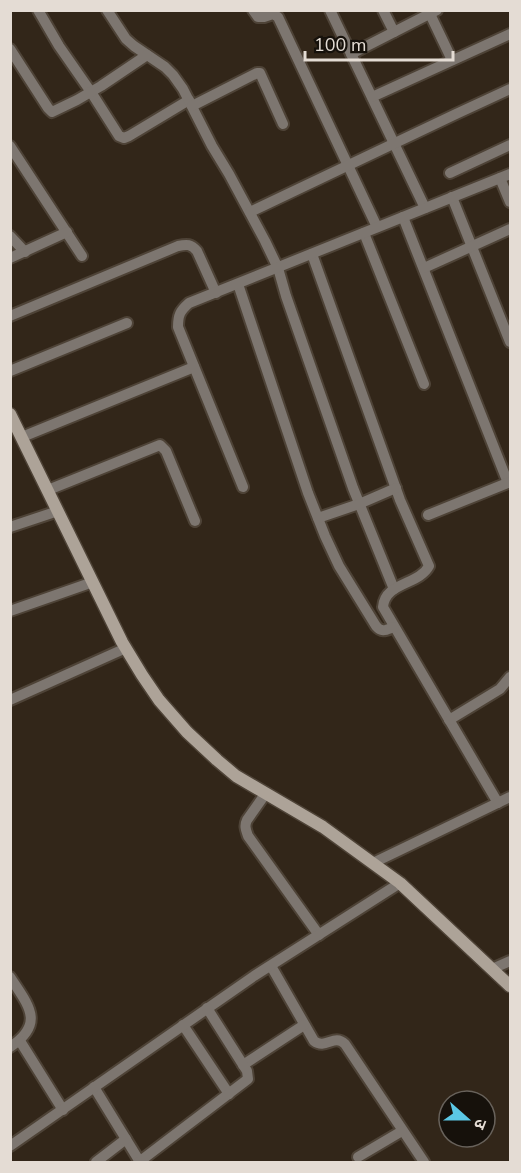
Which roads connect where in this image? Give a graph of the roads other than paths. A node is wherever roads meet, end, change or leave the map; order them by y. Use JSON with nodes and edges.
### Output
{"nodes":[{"id":1,"x":38,"y":10,"type":"edge"},
{"id":2,"x":107,"y":10,"type":"edge"},
{"id":3,"x":253,"y":10,"type":"edge"},
{"id":4,"x":330,"y":10,"type":"edge"},
{"id":5,"x":383,"y":10,"type":"edge"},
{"id":6,"x":433,"y":12,"type":"edge"},
{"id":7,"x":394,"y":32,"type":"junction"},
{"id":8,"x":510,"y":34,"type":"edge"},
{"id":9,"x":10,"y":50,"type":"edge"},
{"id":10,"x":351,"y":54,"type":"junction"},
{"id":11,"x":147,"y":55,"type":"junction"},
{"id":12,"x":452,"y":60,"type":"junction"},
{"id":13,"x":510,"y":89,"type":"edge"},
{"id":14,"x":91,"y":92,"type":"junction"},
{"id":15,"x":372,"y":97,"type":"junction"},
{"id":16,"x":190,"y":103,"type":"junction"},
{"id":17,"x":283,"y":124,"type":"dead end"},
{"id":18,"x":394,"y":143,"type":"junction"},
{"id":19,"x":510,"y":145,"type":"edge"},
{"id":20,"x":10,"y":146,"type":"edge"},
{"id":21,"x":347,"y":166,"type":"junction"},
{"id":22,"x":450,"y":173,"type":"dead end"},
{"id":23,"x":505,"y":176,"type":"edge"},
{"id":24,"x":452,"y":197,"type":"junction"},
{"id":25,"x":510,"y":202,"type":"edge"},
{"id":26,"x":425,"y":208,"type":"junction"},
{"id":27,"x":250,"y":212,"type":"junction"},
{"id":28,"x":403,"y":217,"type":"junction"},
{"id":29,"x":377,"y":227,"type":"junction"},
{"id":30,"x":510,"y":229,"type":"edge"},
{"id":31,"x":67,"y":232,"type":"junction"},
{"id":32,"x":364,"y":233,"type":"junction"},
{"id":33,"x":10,"y":236,"type":"edge"},
{"id":34,"x":472,"y":246,"type":"junction"},
{"id":35,"x":25,"y":252,"type":"junction"},
{"id":36,"x":312,"y":254,"type":"junction"},
{"id":37,"x":82,"y":256,"type":"dead end"},
{"id":38,"x":10,"y":258,"type":"edge"},
{"id":39,"x":278,"y":268,"type":"junction"},
{"id":40,"x":424,"y":268,"type":"junction"},
{"id":41,"x":238,"y":284,"type":"junction"},
{"id":42,"x":216,"y":293,"type":"junction"},
{"id":43,"x":10,"y":316,"type":"edge"},
{"id":44,"x":127,"y":323,"type":"dead end"},
{"id":45,"x":510,"y":342,"type":"edge"},
{"id":46,"x":194,"y":367,"type":"junction"},
{"id":47,"x":10,"y":371,"type":"edge"},
{"id":48,"x":424,"y":384,"type":"dead end"},
{"id":49,"x":10,"y":414,"type":"edge"},
{"id":50,"x":17,"y":433,"type":"edge"},
{"id":51,"x":509,"y":483,"type":"edge"},
{"id":52,"x":243,"y":487,"type":"dead end"},
{"id":53,"x":396,"y":488,"type":"junction"},
{"id":54,"x":48,"y":490,"type":"junction"},
{"id":55,"x":359,"y":504,"type":"junction"},
{"id":56,"x":58,"y":511,"type":"junction"},
{"id":57,"x":428,"y":515,"type":"dead end"},
{"id":58,"x":318,"y":518,"type":"junction"},
{"id":59,"x":195,"y":521,"type":"dead end"},
{"id":60,"x":10,"y":527,"type":"edge"},
{"id":61,"x":93,"y":582,"type":"junction"},
{"id":62,"x":394,"y":589,"type":"junction"},
{"id":63,"x":10,"y":611,"type":"edge"},
{"id":64,"x":394,"y":627,"type":"junction"},
{"id":65,"x":126,"y":648,"type":"junction"},
{"id":66,"x":510,"y":677,"type":"edge"},
{"id":67,"x":10,"y":700,"type":"edge"},
{"id":68,"x":449,"y":720,"type":"junction"},
{"id":69,"x":266,"y":793,"type":"junction"},
{"id":70,"x":510,"y":797,"type":"edge"},
{"id":71,"x":498,"y":803,"type":"junction"},
{"id":72,"x":373,"y":863,"type":"junction"},
{"id":73,"x":400,"y":884,"type":"junction"},
{"id":74,"x":319,"y":935,"type":"junction"},
{"id":75,"x":510,"y":961,"type":"edge"},
{"id":76,"x":271,"y":966,"type":"junction"},
{"id":77,"x":492,"y":969,"type":"junction"},
{"id":78,"x":10,"y":977,"type":"edge"},
{"id":79,"x":510,"y":986,"type":"edge"},
{"id":80,"x":207,"y":1008,"type":"junction"},
{"id":81,"x":183,"y":1025,"type":"junction"},
{"id":82,"x":304,"y":1025,"type":"junction"},
{"id":83,"x":15,"y":1044,"type":"edge"},
{"id":84,"x":243,"y":1065,"type":"junction"},
{"id":85,"x":94,"y":1087,"type":"junction"},
{"id":86,"x":229,"y":1094,"type":"junction"},
{"id":87,"x":63,"y":1110,"type":"junction"},
{"id":88,"x":402,"y":1131,"type":"junction"},
{"id":89,"x":126,"y":1139,"type":"junction"},
{"id":90,"x":12,"y":1143,"type":"edge"},
{"id":91,"x":358,"y":1157,"type":"dead end"},
{"id":92,"x":96,"y":1162,"type":"edge"},
{"id":93,"x":140,"y":1162,"type":"edge"},
{"id":94,"x":424,"y":1162,"type":"edge"}],
"edges":[{"from":1,"to":14,"type":"street"},
{"from":2,"to":11,"type":"street"},
{"from":3,"to":21,"type":"street"},
{"from":4,"to":10,"type":"street"},
{"from":5,"to":7,"type":"street"},
{"from":6,"to":7,"type":"street"},
{"from":6,"to":12,"type":"street"},
{"from":7,"to":10,"type":"street"},
{"from":8,"to":12,"type":"street"},
{"from":9,"to":14,"type":"street"},
{"from":10,"to":15,"type":"street"},
{"from":11,"to":14,"type":"street"},
{"from":11,"to":16,"type":"street"},
{"from":12,"to":15,"type":"street"},
{"from":13,"to":18,"type":"street"},
{"from":14,"to":16,"type":"street"},
{"from":15,"to":18,"type":"street"},
{"from":16,"to":17,"type":"street"},
{"from":16,"to":27,"type":"street"},
{"from":18,"to":21,"type":"street"},
{"from":18,"to":26,"type":"street"},
{"from":19,"to":22,"type":"street"},
{"from":20,"to":31,"type":"street"},
{"from":21,"to":27,"type":"street"},
{"from":21,"to":29,"type":"street"},
{"from":23,"to":24,"type":"street"},
{"from":23,"to":25,"type":"street"},
{"from":24,"to":26,"type":"street"},
{"from":24,"to":34,"type":"street"},
{"from":26,"to":28,"type":"street"},
{"from":27,"to":39,"type":"street"},
{"from":28,"to":29,"type":"street"},
{"from":28,"to":40,"type":"street"},
{"from":29,"to":32,"type":"street"},
{"from":30,"to":34,"type":"street"},
{"from":31,"to":35,"type":"street"},
{"from":31,"to":37,"type":"street"},
{"from":32,"to":36,"type":"street"},
{"from":32,"to":48,"type":"street"},
{"from":33,"to":35,"type":"street"},
{"from":34,"to":40,"type":"street"},
{"from":34,"to":45,"type":"street"},
{"from":35,"to":38,"type":"street"},
{"from":36,"to":39,"type":"street"},
{"from":36,"to":53,"type":"street"},
{"from":39,"to":41,"type":"street"},
{"from":39,"to":55,"type":"street"},
{"from":40,"to":51,"type":"street"},
{"from":41,"to":42,"type":"street"},
{"from":41,"to":58,"type":"street"},
{"from":42,"to":43,"type":"street"},
{"from":42,"to":46,"type":"street"},
{"from":44,"to":47,"type":"street"},
{"from":46,"to":50,"type":"street"},
{"from":46,"to":52,"type":"street"},
{"from":49,"to":50,"type":"street"},
{"from":50,"to":54,"type":"street"},
{"from":51,"to":57,"type":"street"},
{"from":53,"to":55,"type":"street"},
{"from":53,"to":62,"type":"street"},
{"from":54,"to":56,"type":"street"},
{"from":54,"to":59,"type":"street"},
{"from":55,"to":58,"type":"street"},
{"from":55,"to":62,"type":"street"},
{"from":56,"to":60,"type":"street"},
{"from":56,"to":61,"type":"street"},
{"from":58,"to":64,"type":"street"},
{"from":61,"to":63,"type":"street"},
{"from":61,"to":65,"type":"street"},
{"from":62,"to":64,"type":"street"},
{"from":64,"to":68,"type":"street"},
{"from":65,"to":67,"type":"street"},
{"from":65,"to":69,"type":"street"},
{"from":66,"to":68,"type":"street"},
{"from":68,"to":71,"type":"street"},
{"from":69,"to":72,"type":"street"},
{"from":69,"to":74,"type":"street"},
{"from":70,"to":71,"type":"street"},
{"from":71,"to":72,"type":"street"},
{"from":72,"to":73,"type":"street"},
{"from":73,"to":74,"type":"street"},
{"from":73,"to":77,"type":"street"},
{"from":74,"to":76,"type":"street"},
{"from":75,"to":77,"type":"street"},
{"from":76,"to":80,"type":"street"},
{"from":76,"to":82,"type":"street"},
{"from":77,"to":79,"type":"street"},
{"from":78,"to":83,"type":"street"},
{"from":80,"to":81,"type":"street"},
{"from":80,"to":84,"type":"street"},
{"from":81,"to":85,"type":"street"},
{"from":81,"to":86,"type":"street"},
{"from":82,"to":84,"type":"street"},
{"from":82,"to":88,"type":"street"},
{"from":83,"to":87,"type":"street"},
{"from":84,"to":86,"type":"street"},
{"from":85,"to":87,"type":"street"},
{"from":85,"to":89,"type":"street"},
{"from":86,"to":93,"type":"street"},
{"from":87,"to":90,"type":"street"},
{"from":88,"to":91,"type":"street"},
{"from":88,"to":94,"type":"street"},
{"from":89,"to":92,"type":"street"},
{"from":89,"to":93,"type":"street"}]}
